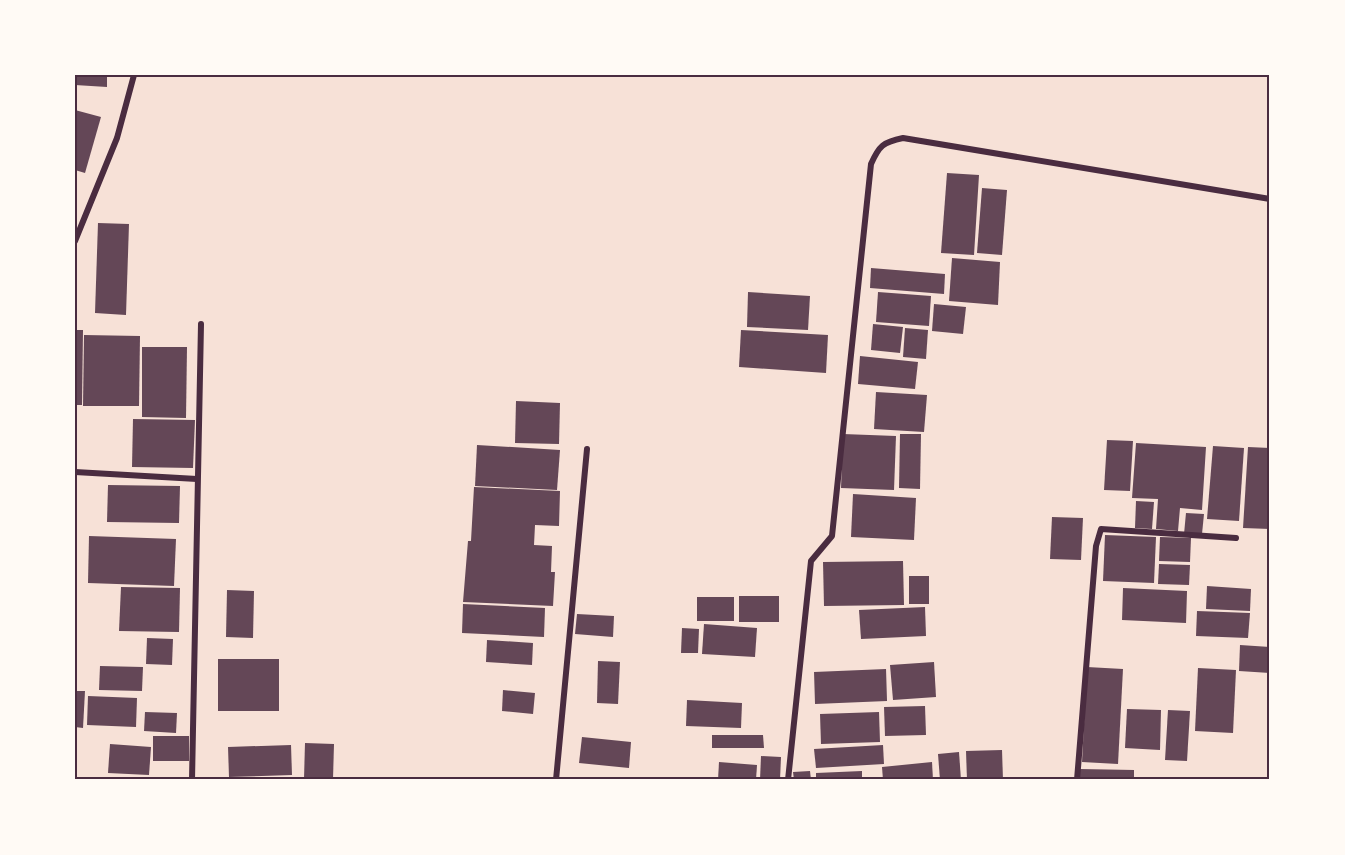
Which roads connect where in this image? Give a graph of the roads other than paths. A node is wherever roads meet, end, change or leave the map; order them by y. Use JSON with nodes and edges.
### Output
{"nodes":[{"id":1,"x":134,"y":75,"type":"edge"},
{"id":2,"x":1270,"y":199,"type":"edge"},
{"id":3,"x":75,"y":241,"type":"edge"},
{"id":4,"x":201,"y":324,"type":"dead end"},
{"id":5,"x":587,"y":449,"type":"dead end"},
{"id":6,"x":75,"y":472,"type":"edge"},
{"id":7,"x":197,"y":479,"type":"junction"},
{"id":8,"x":1236,"y":538,"type":"dead end"},
{"id":9,"x":192,"y":780,"type":"edge"},
{"id":10,"x":556,"y":780,"type":"edge"},
{"id":11,"x":788,"y":780,"type":"edge"},
{"id":12,"x":1077,"y":780,"type":"edge"}],
"edges":[{"from":1,"to":3,"type":"street"},
{"from":2,"to":11,"type":"street"},
{"from":4,"to":7,"type":"street"},
{"from":5,"to":10,"type":"street"},
{"from":6,"to":7,"type":"street"},
{"from":7,"to":9,"type":"street"},
{"from":8,"to":12,"type":"street"}]}
